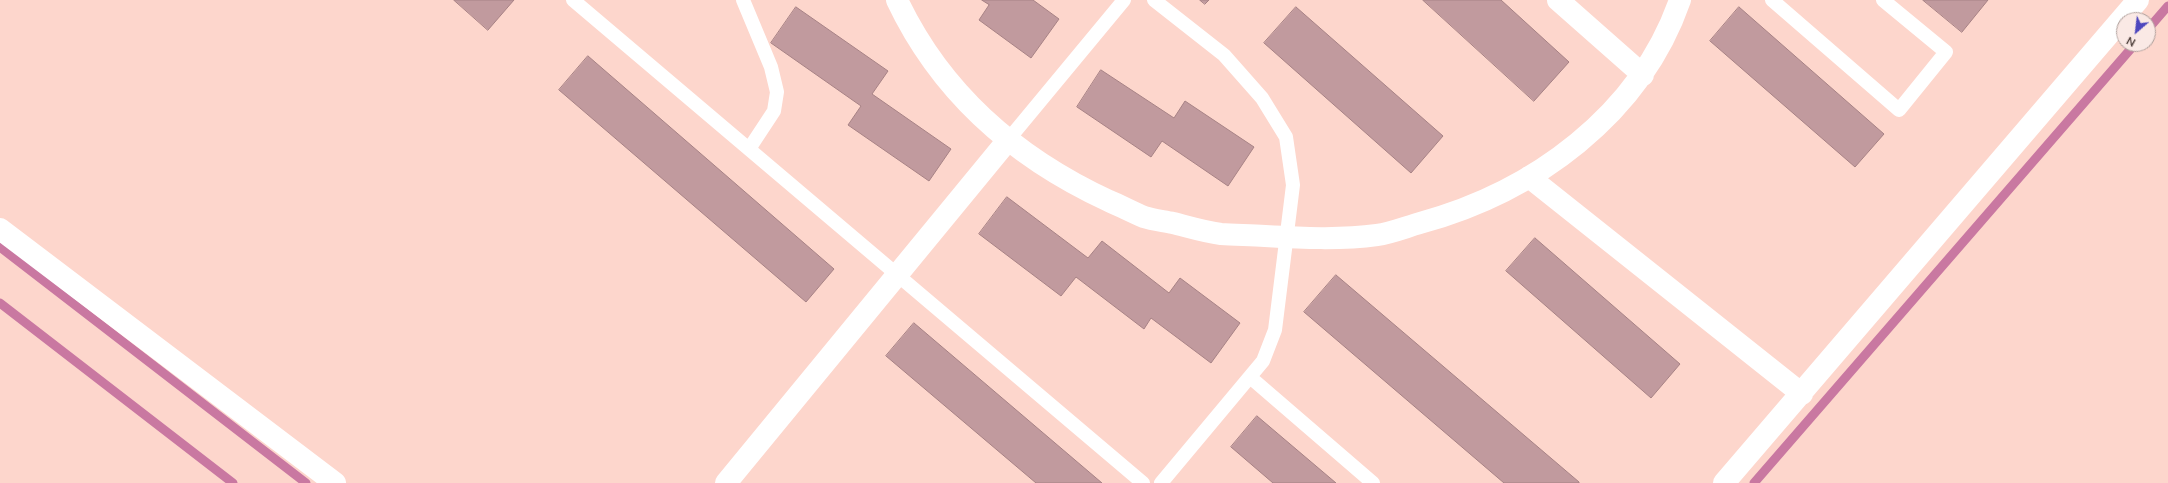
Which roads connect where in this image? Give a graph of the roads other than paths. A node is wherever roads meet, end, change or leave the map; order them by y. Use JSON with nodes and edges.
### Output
{"nodes":[{"id":1,"x":574,"y":0,"type":"edge"},
{"id":2,"x":743,"y":0,"type":"edge"},
{"id":3,"x":897,"y":0,"type":"edge"},
{"id":4,"x":1124,"y":0,"type":"edge"},
{"id":5,"x":1154,"y":0,"type":"edge"},
{"id":6,"x":1558,"y":0,"type":"edge"},
{"id":7,"x":1680,"y":0,"type":"edge"},
{"id":8,"x":1772,"y":0,"type":"edge"},
{"id":9,"x":1883,"y":0,"type":"edge"},
{"id":10,"x":2138,"y":0,"type":"edge"},
{"id":11,"x":1643,"y":75,"type":"junction"},
{"id":12,"x":1008,"y":140,"type":"junction"},
{"id":13,"x":749,"y":149,"type":"junction"},
{"id":14,"x":1529,"y":176,"type":"junction"},
{"id":15,"x":0,"y":229,"type":"edge"},
{"id":16,"x":1286,"y":237,"type":"junction"},
{"id":17,"x":897,"y":275,"type":"junction"},
{"id":18,"x":1250,"y":376,"type":"junction"},
{"id":19,"x":1802,"y":394,"type":"junction"},
{"id":20,"x":335,"y":483,"type":"edge"},
{"id":21,"x":726,"y":483,"type":"edge"},
{"id":22,"x":1143,"y":483,"type":"edge"},
{"id":23,"x":1161,"y":483,"type":"edge"},
{"id":24,"x":1373,"y":483,"type":"edge"},
{"id":25,"x":1724,"y":483,"type":"edge"}],
"edges":[{"from":1,"to":13,"type":"lane"},
{"from":2,"to":13,"type":"lane"},
{"from":3,"to":12,"type":"street"},
{"from":4,"to":12,"type":"lane"},
{"from":5,"to":16,"type":"lane"},
{"from":6,"to":11,"type":"street"},
{"from":7,"to":11,"type":"street"},
{"from":8,"to":9,"type":"lane"},
{"from":10,"to":19,"type":"street"},
{"from":11,"to":14,"type":"street"},
{"from":12,"to":16,"type":"street"},
{"from":12,"to":17,"type":"street"},
{"from":13,"to":17,"type":"lane"},
{"from":14,"to":16,"type":"street"},
{"from":14,"to":19,"type":"street"},
{"from":15,"to":20,"type":"street"},
{"from":16,"to":18,"type":"lane"},
{"from":17,"to":21,"type":"street"},
{"from":17,"to":22,"type":"lane"},
{"from":18,"to":23,"type":"lane"},
{"from":18,"to":24,"type":"lane"},
{"from":19,"to":25,"type":"street"}]}
